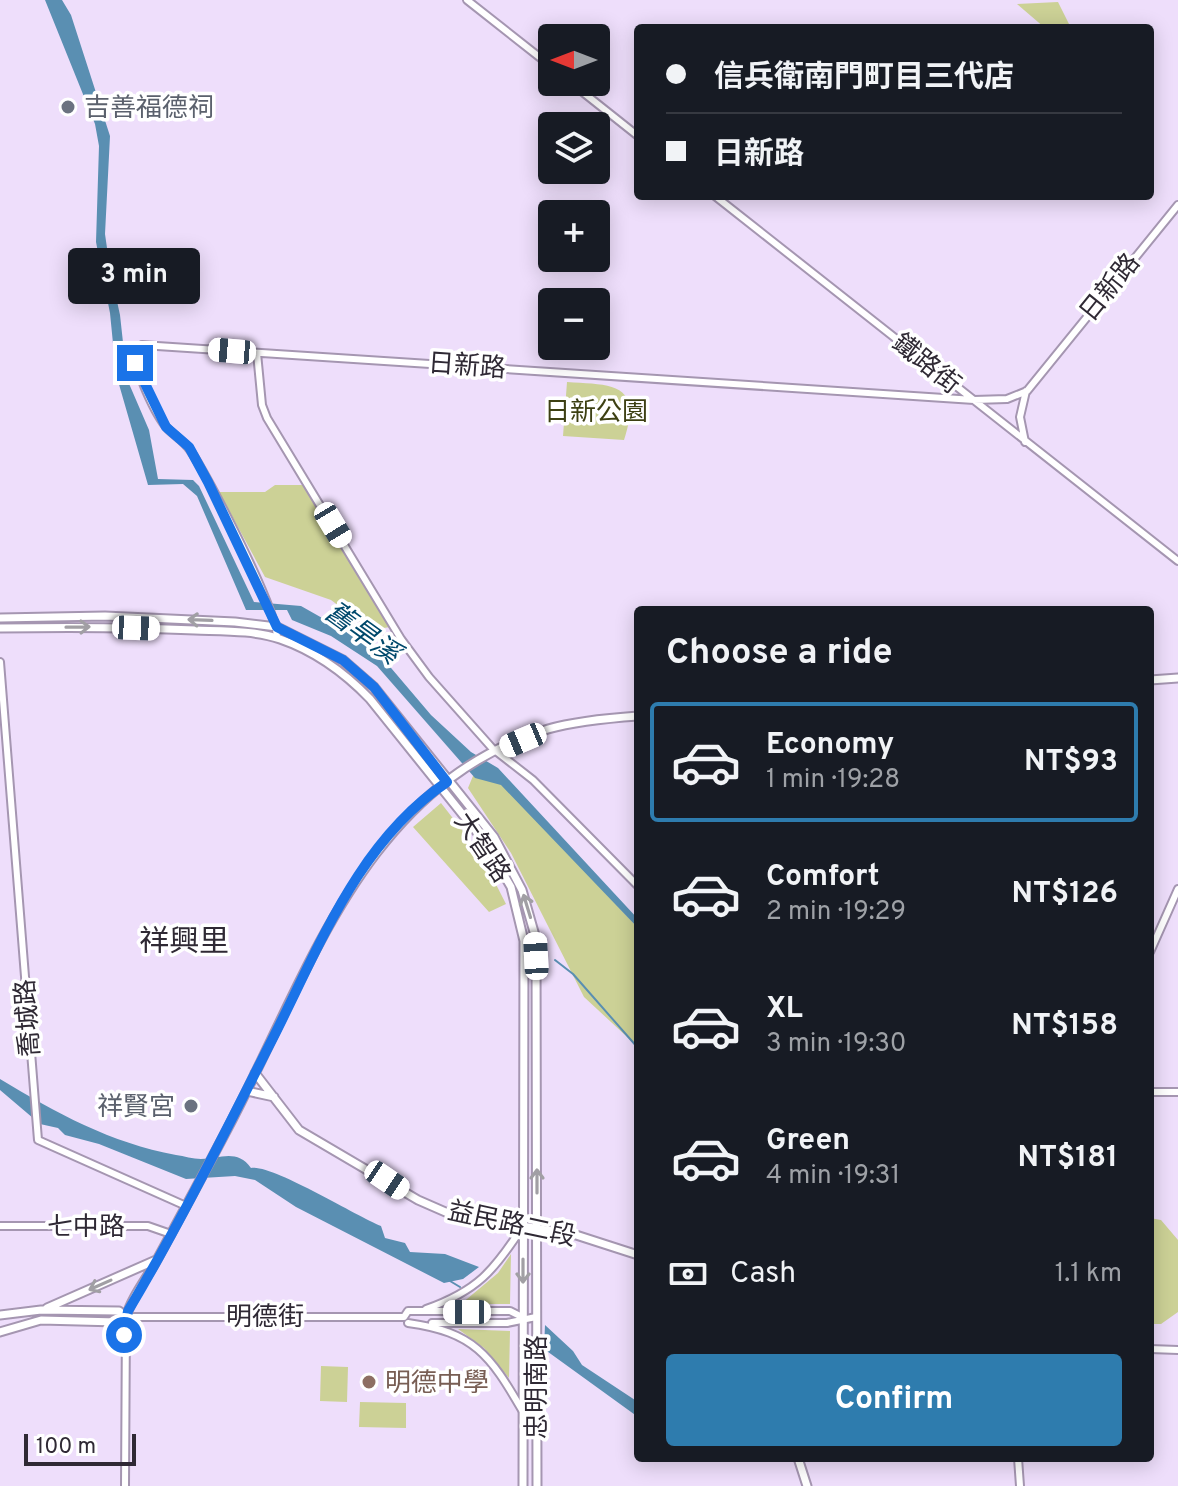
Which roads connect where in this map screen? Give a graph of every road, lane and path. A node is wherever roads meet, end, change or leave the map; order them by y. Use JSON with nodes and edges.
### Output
{"nodes":[{"id":1,"x":467,"y":0,"type":"edge"},
{"id":2,"x":538,"y":56,"type":"edge"},
{"id":3,"x":588,"y":96,"type":"edge"},
{"id":4,"x":634,"y":133,"type":"edge"},
{"id":5,"x":720,"y":200,"type":"edge"},
{"id":6,"x":1178,"y":205,"type":"edge"},
{"id":7,"x":257,"y":353,"type":"junction"},
{"id":8,"x":1027,"y":391,"type":"junction"},
{"id":9,"x":974,"y":400,"type":"junction"},
{"id":10,"x":1025,"y":442,"type":"junction"},
{"id":11,"x":1178,"y":561,"type":"edge"},
{"id":12,"x":0,"y":618,"type":"edge"},
{"id":13,"x":277,"y":627,"type":"junction"},
{"id":14,"x":0,"y":628,"type":"edge"},
{"id":15,"x":277,"y":638,"type":"junction"},
{"id":16,"x":0,"y":662,"type":"edge"},
{"id":17,"x":1178,"y":678,"type":"edge"},
{"id":18,"x":1154,"y":680,"type":"edge"},
{"id":19,"x":634,"y":717,"type":"edge"},
{"id":20,"x":496,"y":751,"type":"junction"},
{"id":21,"x":4,"y":765,"type":"edge"},
{"id":22,"x":443,"y":784,"type":"junction"},
{"id":23,"x":634,"y":882,"type":"edge"},
{"id":24,"x":1178,"y":889,"type":"edge"},
{"id":25,"x":1154,"y":943,"type":"edge"},
{"id":26,"x":255,"y":1073,"type":"junction"},
{"id":27,"x":247,"y":1091,"type":"junction"},
{"id":28,"x":1154,"y":1092,"type":"edge"},
{"id":29,"x":1178,"y":1092,"type":"edge"},
{"id":30,"x":276,"y":1098,"type":"junction"},
{"id":31,"x":188,"y":1203,"type":"junction"},
{"id":32,"x":0,"y":1226,"type":"edge"},
{"id":33,"x":523,"y":1226,"type":"junction"},
{"id":34,"x":537,"y":1228,"type":"junction"},
{"id":35,"x":171,"y":1234,"type":"junction"},
{"id":36,"x":634,"y":1254,"type":"edge"},
{"id":37,"x":158,"y":1259,"type":"junction"},
{"id":38,"x":536,"y":1287,"type":"joint"},
{"id":39,"x":41,"y":1310,"type":"junction"},
{"id":40,"x":419,"y":1311,"type":"junction"},
{"id":41,"x":0,"y":1315,"type":"edge"},
{"id":42,"x":126,"y":1317,"type":"junction"},
{"id":43,"x":522,"y":1317,"type":"junction"},
{"id":44,"x":536,"y":1317,"type":"junction"},
{"id":45,"x":406,"y":1320,"type":"junction"},
{"id":46,"x":0,"y":1332,"type":"edge"},
{"id":47,"x":1154,"y":1349,"type":"edge"},
{"id":48,"x":1178,"y":1350,"type":"edge"},
{"id":49,"x":523,"y":1411,"type":"junction"},
{"id":50,"x":799,"y":1462,"type":"edge"},
{"id":51,"x":1018,"y":1462,"type":"edge"},
{"id":52,"x":125,"y":1486,"type":"edge"},
{"id":53,"x":523,"y":1486,"type":"edge"},
{"id":54,"x":537,"y":1486,"type":"edge"},
{"id":55,"x":807,"y":1486,"type":"edge"},
{"id":56,"x":1020,"y":1486,"type":"edge"}],
"edges":[{"from":1,"to":2,"type":"street"},
{"from":3,"to":4,"type":"street"},
{"from":5,"to":9,"type":"street","name":"鐵路街"},
{"from":6,"to":8,"type":"street","name":"日新路"},
{"from":7,"to":9,"type":"street","name":"日新路"},
{"from":7,"to":13,"type":"street","name":"日新路"},
{"from":7,"to":20,"type":"street"},
{"from":8,"to":9,"type":"street","name":"日新路"},
{"from":8,"to":10,"type":"street"},
{"from":9,"to":10,"type":"street","name":"鐵路街"},
{"from":10,"to":11,"type":"street","name":"鐵路街"},
{"from":13,"to":12,"type":"street","name":"大智路","one_way":true},
{"from":13,"to":15,"type":"street","name":"日新路"},
{"from":13,"to":22,"type":"street","name":"大智路"},
{"from":14,"to":15,"type":"street","name":"大智路","one_way":true},
{"from":15,"to":22,"type":"street","name":"大智路"},
{"from":16,"to":21,"type":"street","name":"喬城路"},
{"from":17,"to":18,"type":"street"},
{"from":19,"to":20,"type":"street"},
{"from":20,"to":22,"type":"street"},
{"from":20,"to":23,"type":"street"},
{"from":21,"to":31,"type":"street","name":"喬城路"},
{"from":22,"to":26,"type":"street"},
{"from":22,"to":33,"type":"street","name":"大智路"},
{"from":34,"to":22,"type":"street","name":"大智路","one_way":true},
{"from":24,"to":25,"type":"street"},
{"from":26,"to":27,"type":"street"},
{"from":26,"to":30,"type":"street","name":"益民路二段"},
{"from":27,"to":30,"type":"street"},
{"from":27,"to":31,"type":"street"},
{"from":28,"to":29,"type":"street"},
{"from":30,"to":33,"type":"street","name":"益民路二段"},
{"from":31,"to":35,"type":"street"},
{"from":32,"to":35,"type":"street","name":"七中路"},
{"from":33,"to":34,"type":"street","name":"益民路二段"},
{"from":33,"to":40,"type":"street"},
{"from":33,"to":43,"type":"street","name":"大智路","one_way":true},
{"from":34,"to":36,"type":"street","name":"益民路二段"},
{"from":34,"to":38,"type":"street","name":"大智路"},
{"from":35,"to":37,"type":"street"},
{"from":37,"to":39,"type":"street","one_way":true},
{"from":37,"to":42,"type":"street"},
{"from":38,"to":44,"type":"street","name":"忠明南路"},
{"from":39,"to":41,"type":"street"},
{"from":39,"to":42,"type":"street"},
{"from":40,"to":43,"type":"street","name":"明德街"},
{"from":40,"to":45,"type":"street","name":"明德街"},
{"from":42,"to":45,"type":"street","name":"明德街"},
{"from":42,"to":46,"type":"street"},
{"from":42,"to":52,"type":"street"},
{"from":43,"to":44,"type":"street","name":"明德街"},
{"from":43,"to":45,"type":"street","name":"明德街"},
{"from":43,"to":49,"type":"street","name":"忠明南路"},
{"from":44,"to":54,"type":"street","name":"忠明南路"},
{"from":45,"to":49,"type":"street"},
{"from":47,"to":48,"type":"street"},
{"from":49,"to":53,"type":"street","name":"忠明南路"},
{"from":50,"to":55,"type":"street"},
{"from":51,"to":56,"type":"street"}]}
